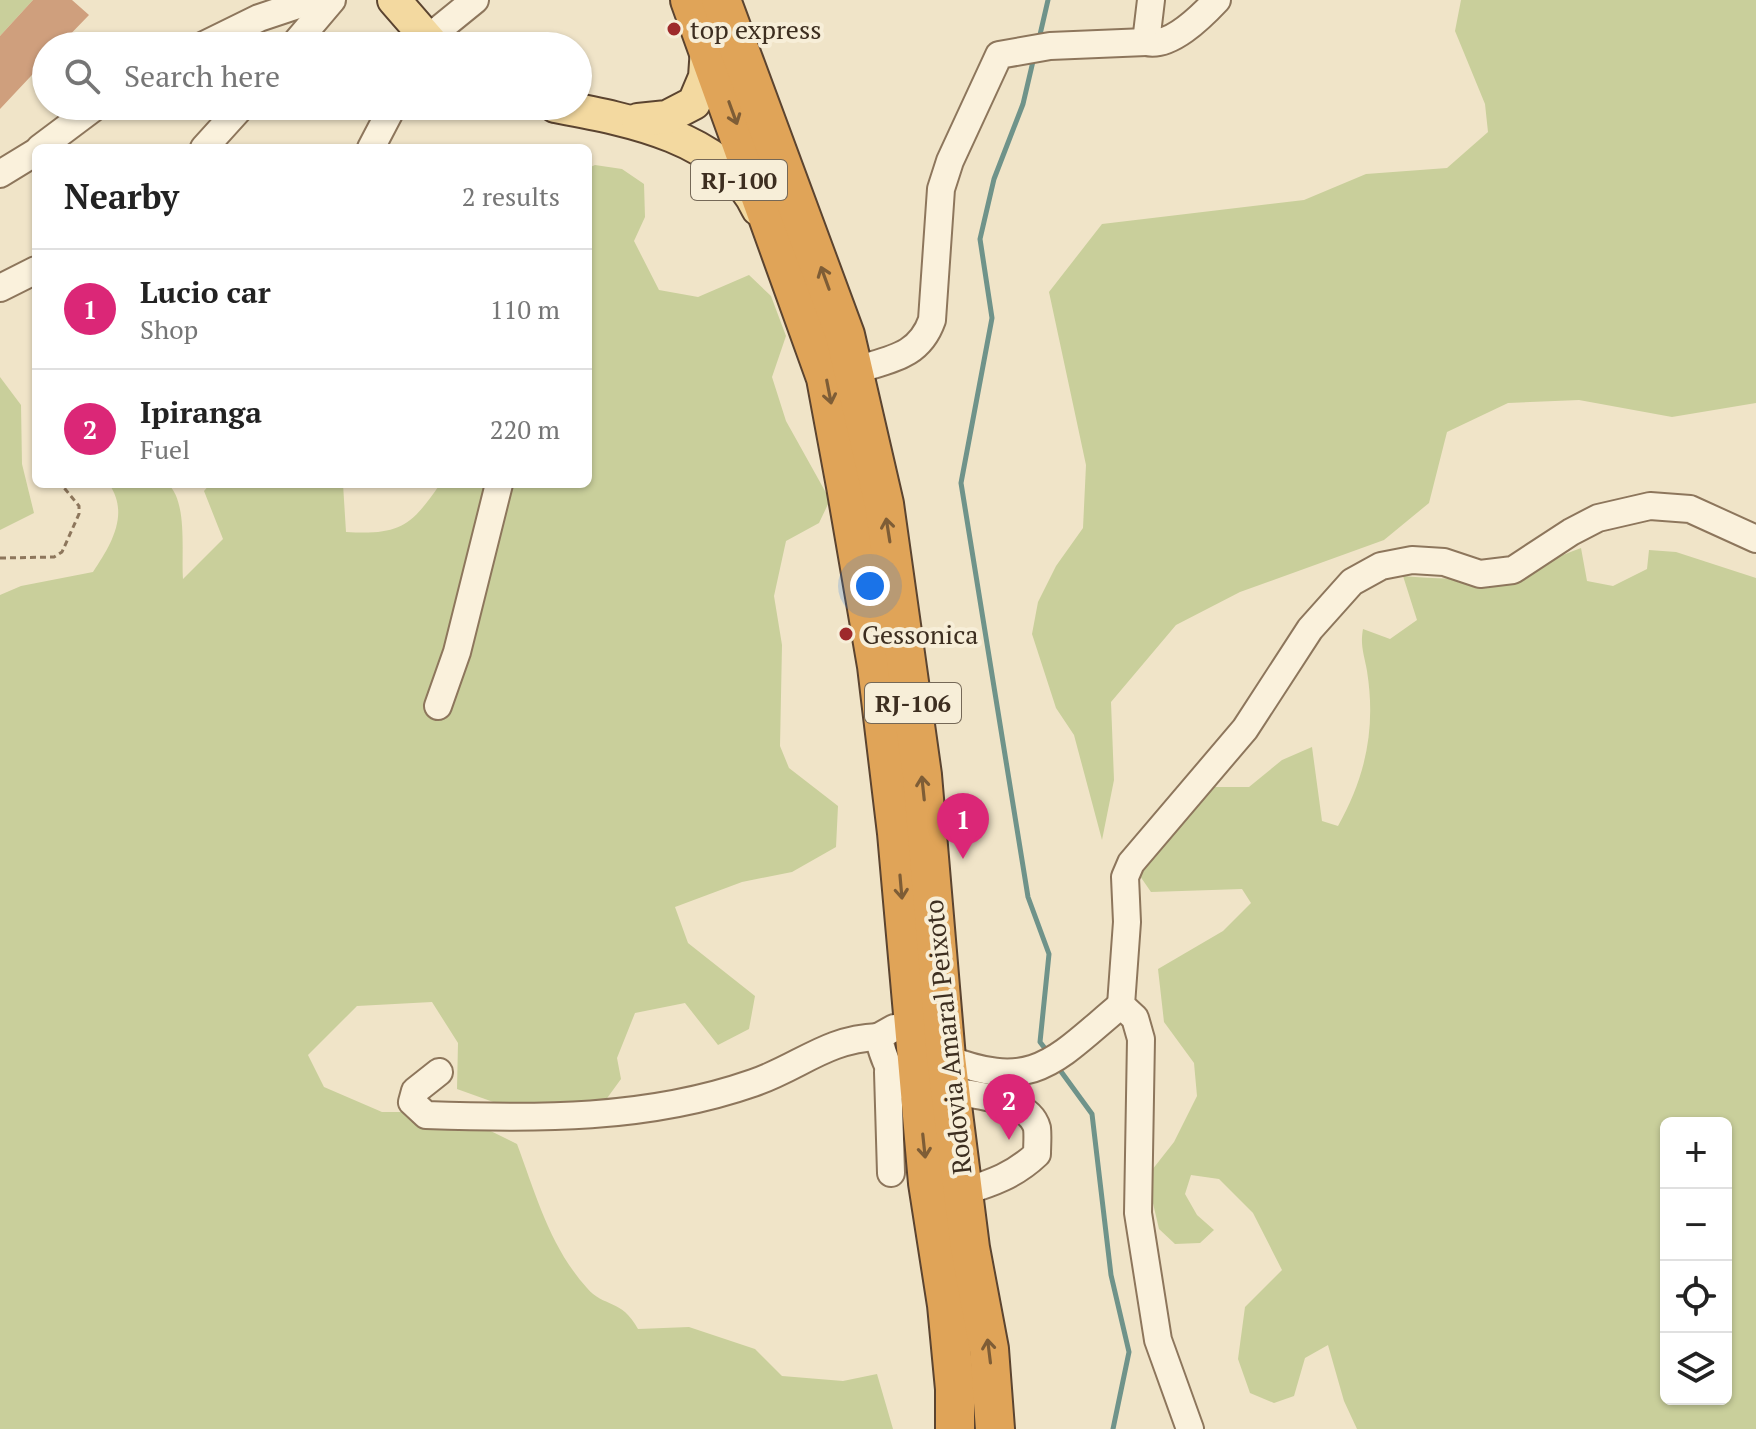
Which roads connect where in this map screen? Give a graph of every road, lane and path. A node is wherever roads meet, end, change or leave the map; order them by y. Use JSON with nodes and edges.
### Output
{"nodes":[{"id":1,"x":313,"y":0,"type":"edge"},
{"id":2,"x":332,"y":0,"type":"edge"},
{"id":3,"x":394,"y":0,"type":"edge"},
{"id":4,"x":475,"y":0,"type":"edge"},
{"id":5,"x":690,"y":0,"type":"edge"},
{"id":6,"x":721,"y":0,"type":"edge"},
{"id":7,"x":1151,"y":0,"type":"edge"},
{"id":8,"x":1217,"y":0,"type":"edge"},
{"id":9,"x":230,"y":32,"type":"edge"},
{"id":10,"x":305,"y":32,"type":"edge"},
{"id":11,"x":422,"y":32,"type":"edge"},
{"id":12,"x":441,"y":32,"type":"edge"},
{"id":13,"x":706,"y":40,"type":"junction"},
{"id":14,"x":1146,"y":42,"type":"junction"},
{"id":15,"x":592,"y":113,"type":"edge"},
{"id":16,"x":78,"y":120,"type":"edge"},
{"id":17,"x":229,"y":120,"type":"edge"},
{"id":18,"x":386,"y":120,"type":"edge"},
{"id":19,"x":631,"y":120,"type":"junction"},
{"id":20,"x":46,"y":144,"type":"edge"},
{"id":21,"x":208,"y":144,"type":"edge"},
{"id":22,"x":373,"y":144,"type":"edge"},
{"id":23,"x":32,"y":154,"type":"edge"},
{"id":24,"x":0,"y":174,"type":"edge"},
{"id":25,"x":32,"y":272,"type":"edge"},
{"id":26,"x":0,"y":288,"type":"edge"},
{"id":27,"x":797,"y":291,"type":"junction"},
{"id":28,"x":856,"y":370,"type":"junction"},
{"id":29,"x":64,"y":488,"type":"edge"},
{"id":30,"x":498,"y":488,"type":"edge"},
{"id":31,"x":1756,"y":539,"type":"edge"},
{"id":32,"x":0,"y":558,"type":"edge"},
{"id":33,"x":438,"y":706,"type":"dead end"},
{"id":34,"x":1121,"y":1005,"type":"junction"},
{"id":35,"x":912,"y":1020,"type":"junction"},
{"id":36,"x":878,"y":1037,"type":"junction"},
{"id":37,"x":439,"y":1072,"type":"dead end"},
{"id":38,"x":926,"y":1078,"type":"junction"},
{"id":39,"x":891,"y":1173,"type":"dead end"},
{"id":40,"x":963,"y":1192,"type":"junction"},
{"id":41,"x":955,"y":1429,"type":"edge"},
{"id":42,"x":995,"y":1429,"type":"edge"},
{"id":43,"x":1190,"y":1429,"type":"edge"}],
"edges":[{"from":1,"to":9,"type":"street"},
{"from":2,"to":10,"type":"street"},
{"from":3,"to":11,"type":"main road"},
{"from":4,"to":12,"type":"street"},
{"from":5,"to":13,"type":"highway","number":"RJ-106"},
{"from":28,"to":6,"type":"highway","name":"Rodovia Amaral Peixoto","number":"RJ-106","one_way":true},
{"from":7,"to":14,"type":"street"},
{"from":8,"to":14,"type":"street"},
{"from":13,"to":19,"type":"main road","number":"RJ-100"},
{"from":13,"to":27,"type":"highway","name":"Rodovia Amaral Peixoto","number":"RJ-106","one_way":true},
{"from":14,"to":28,"type":"street"},
{"from":15,"to":19,"type":"main road","number":"RJ-100"},
{"from":16,"to":20,"type":"street"},
{"from":17,"to":21,"type":"street"},
{"from":18,"to":22,"type":"street"},
{"from":19,"to":27,"type":"main road","number":"RJ-100"},
{"from":23,"to":24,"type":"street"},
{"from":25,"to":26,"type":"street"},
{"from":27,"to":35,"type":"highway","name":"Rodovia Amaral Peixoto","number":"RJ-106","one_way":true},
{"from":38,"to":28,"type":"highway","name":"Rodovia Amaral Peixoto","number":"RJ-106","one_way":true},
{"from":29,"to":32,"type":"path"},
{"from":30,"to":33,"type":"street"},
{"from":31,"to":34,"type":"street"},
{"from":34,"to":38,"type":"street"},
{"from":34,"to":43,"type":"street"},
{"from":35,"to":36,"type":"street"},
{"from":35,"to":38,"type":"highway","name":"Rodovia Amaral Peixoto","number":"RJ-106"},
{"from":36,"to":37,"type":"street"},
{"from":36,"to":38,"type":"street"},
{"from":38,"to":39,"type":"street"},
{"from":38,"to":40,"type":"highway","name":"Rodovia Amaral Peixoto","number":"RJ-106"},
{"from":38,"to":40,"type":"street"},
{"from":38,"to":41,"type":"highway","name":"Rodovia Amaral Peixoto","number":"RJ-106","one_way":true},
{"from":42,"to":40,"type":"highway","name":"Rodovia Amaral Peixoto","number":"RJ-106","one_way":true}]}
